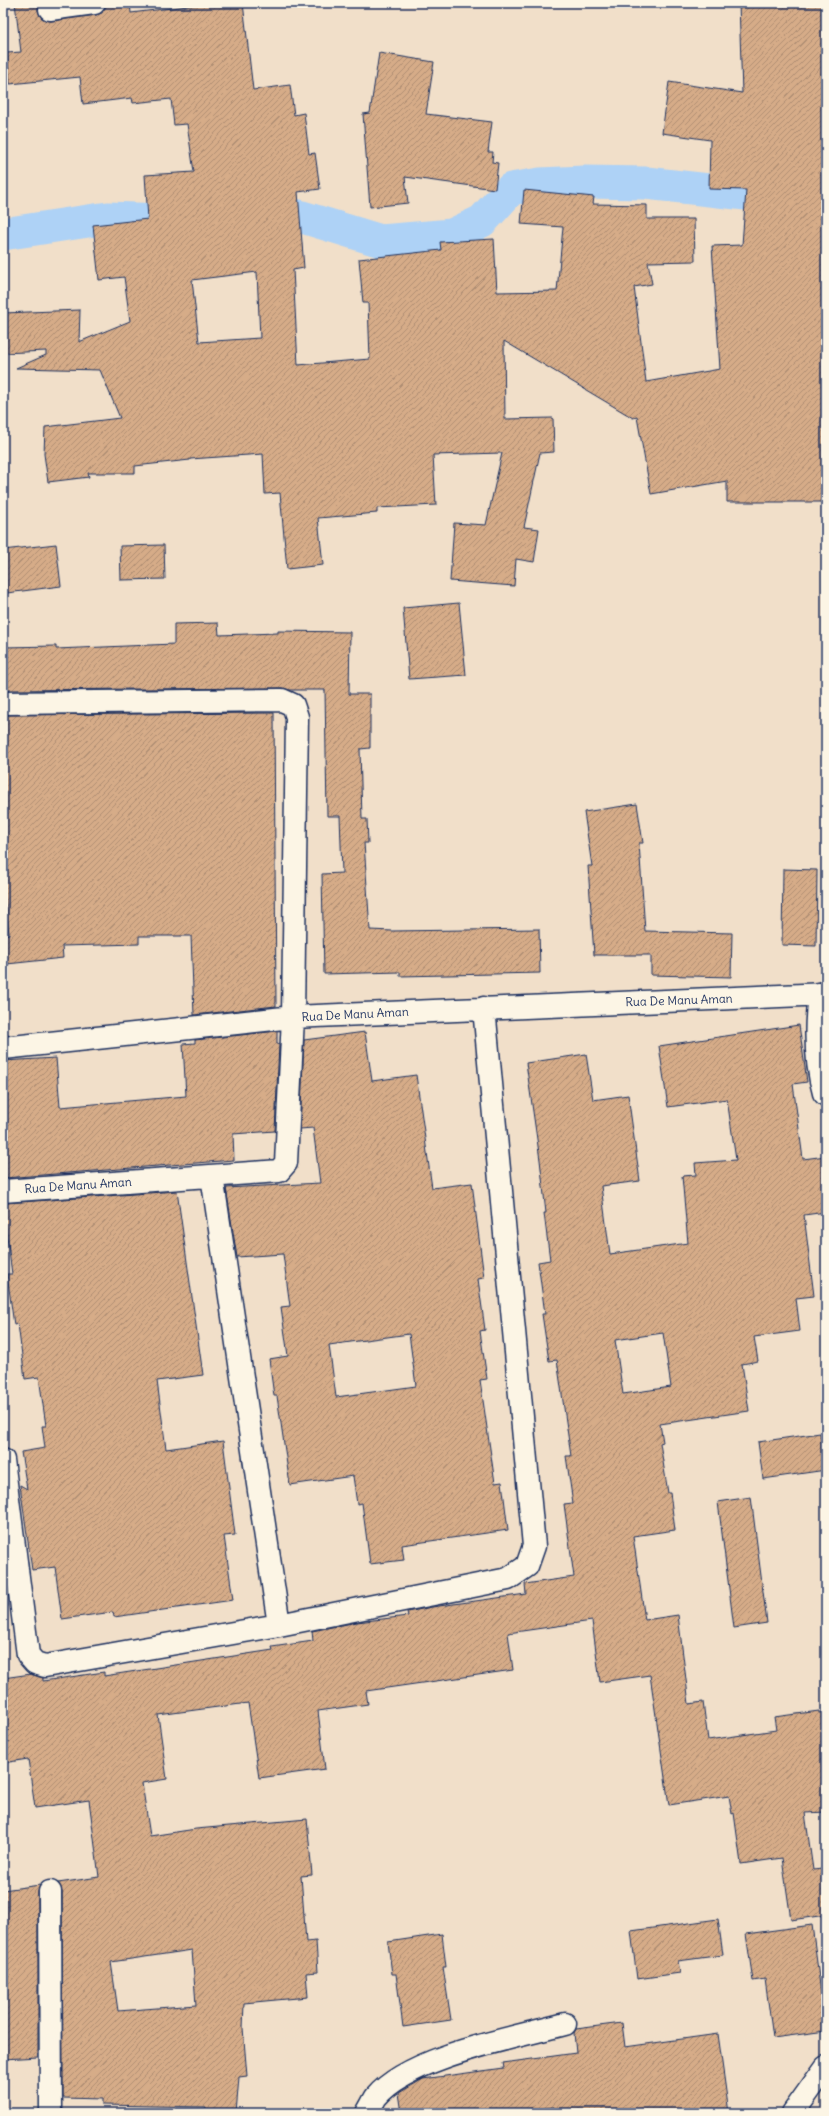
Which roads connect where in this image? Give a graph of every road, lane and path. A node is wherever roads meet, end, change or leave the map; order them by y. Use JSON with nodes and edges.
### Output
{"nodes":[{"id":1,"x":94,"y":3,"type":"edge"},
{"id":2,"x":50,"y":9,"type":"dead end"},
{"id":3,"x":3,"y":703,"type":"edge"},
{"id":4,"x":822,"y":994,"type":"edge"},
{"id":5,"x":484,"y":1008,"type":"junction"},
{"id":6,"x":293,"y":1017,"type":"junction"},
{"id":7,"x":3,"y":1048,"type":"edge"},
{"id":8,"x":826,"y":1095,"type":"edge"},
{"id":9,"x":212,"y":1176,"type":"junction"},
{"id":10,"x":3,"y":1191,"type":"edge"},
{"id":11,"x":3,"y":1460,"type":"edge"},
{"id":12,"x":279,"y":1625,"type":"junction"},
{"id":13,"x":50,"y":1892,"type":"dead end"},
{"id":14,"x":564,"y":2024,"type":"dead end"},
{"id":15,"x":826,"y":2067,"type":"edge"},
{"id":16,"x":52,"y":2113,"type":"edge"},
{"id":17,"x":367,"y":2113,"type":"edge"},
{"id":18,"x":793,"y":2113,"type":"edge"}],
"edges":[{"from":1,"to":2,"type":"street"},
{"from":3,"to":6,"type":"street"},
{"from":4,"to":5,"type":"street","name":"Rua De Manu Aman"},
{"from":4,"to":8,"type":"street"},
{"from":5,"to":6,"type":"street","name":"Rua De Manu Aman"},
{"from":5,"to":12,"type":"street"},
{"from":6,"to":7,"type":"street"},
{"from":6,"to":9,"type":"street","name":"Rua De Manu Aman"},
{"from":9,"to":10,"type":"street","name":"Rua De Manu Aman"},
{"from":9,"to":12,"type":"street"},
{"from":11,"to":12,"type":"street"},
{"from":13,"to":16,"type":"street"},
{"from":14,"to":17,"type":"street"},
{"from":15,"to":18,"type":"street"}]}
